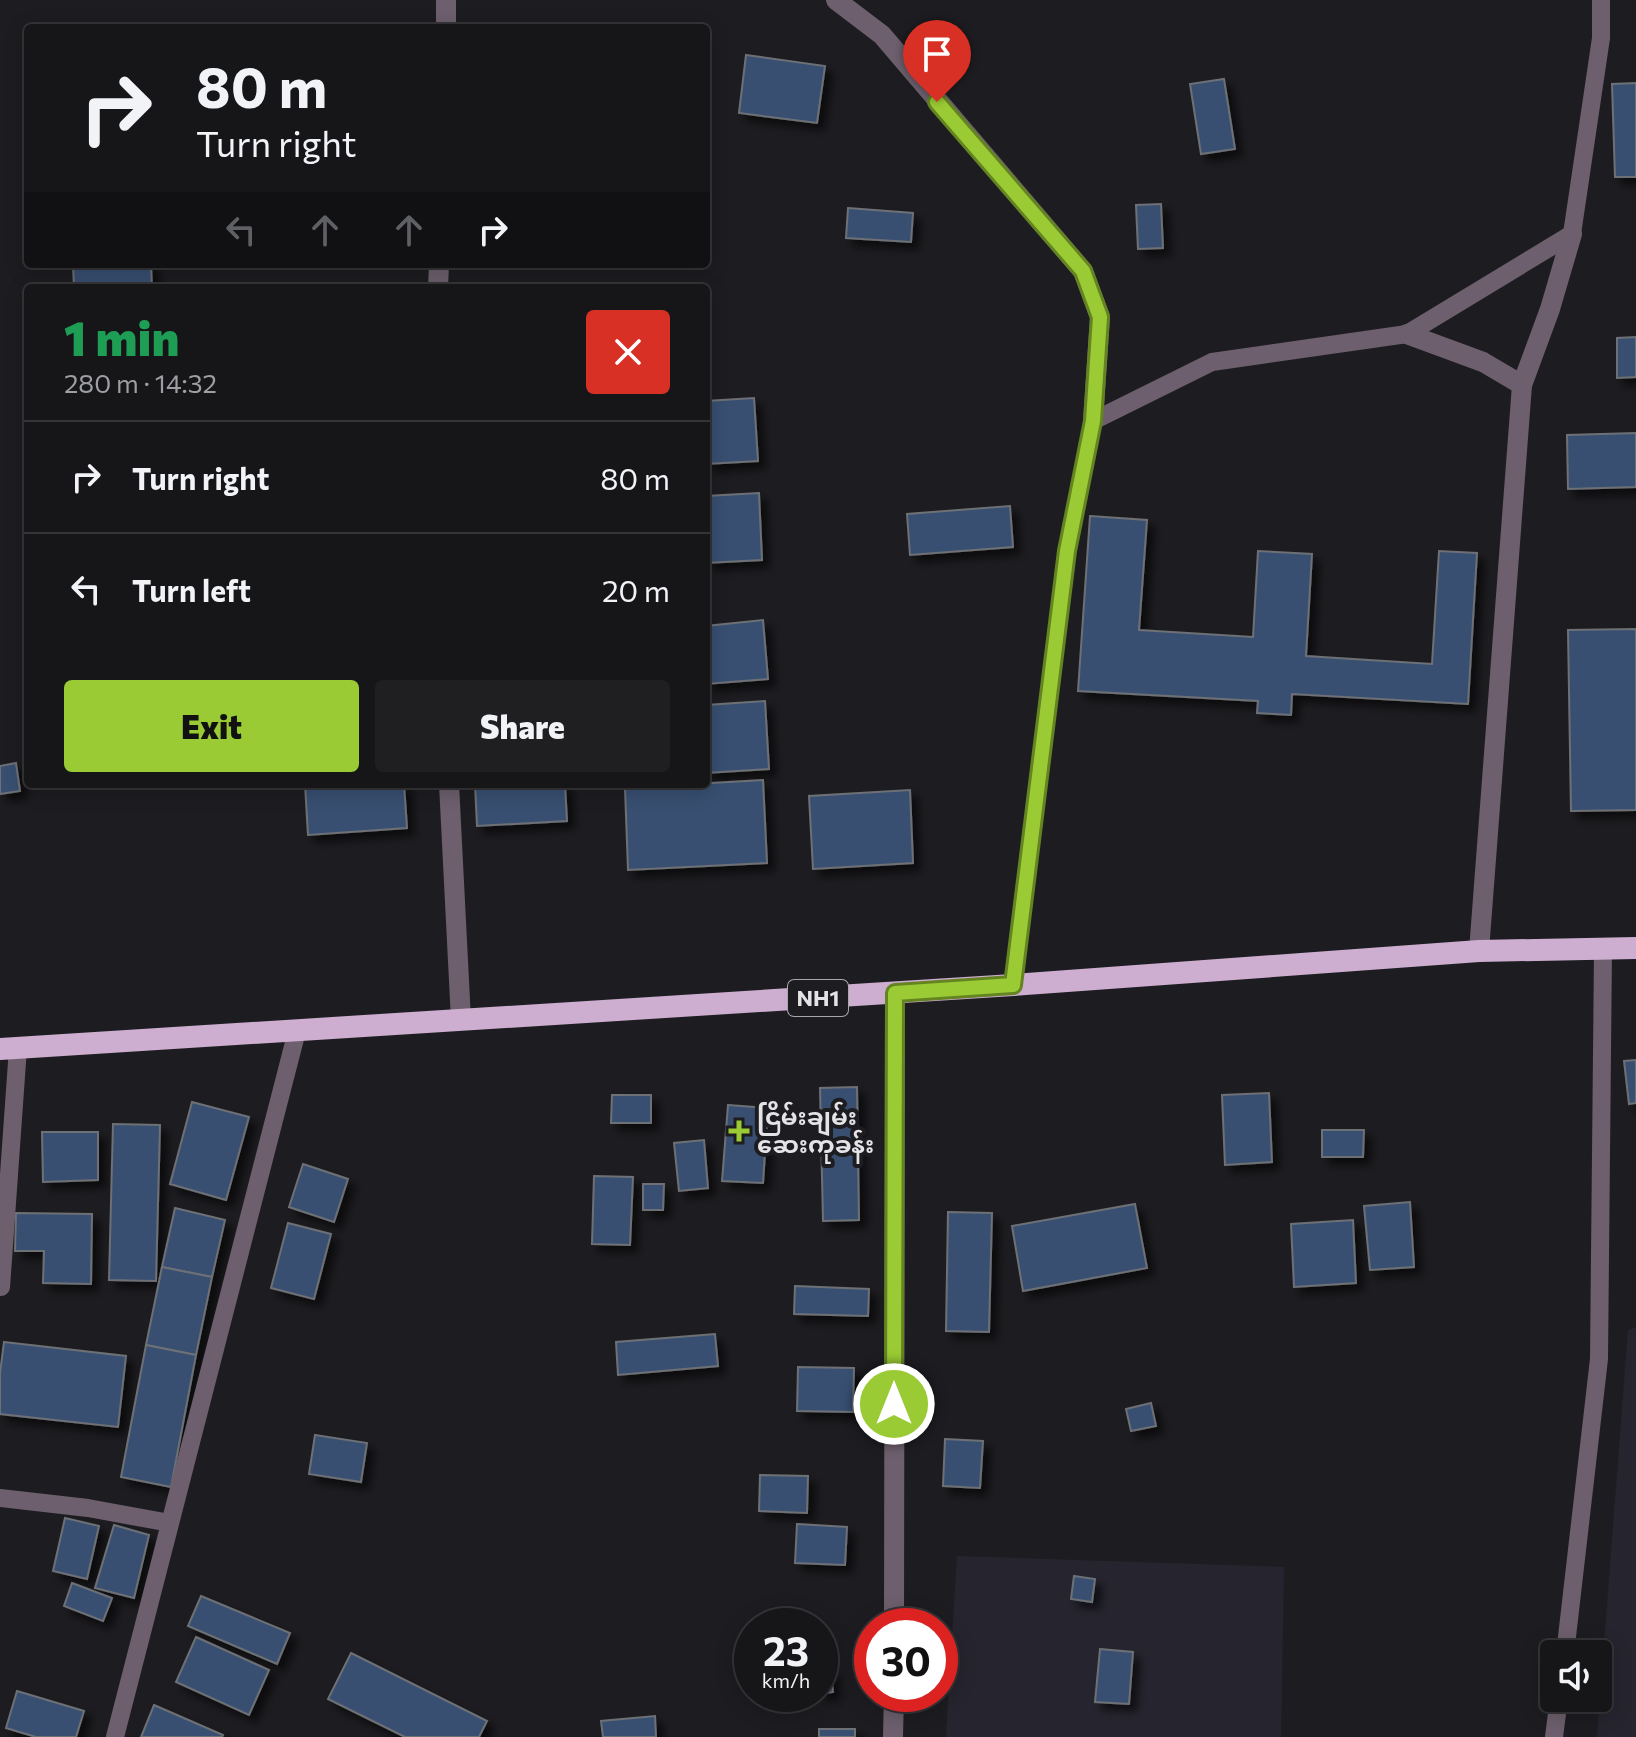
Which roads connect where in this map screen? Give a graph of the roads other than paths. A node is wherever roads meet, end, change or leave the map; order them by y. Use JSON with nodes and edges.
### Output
{"nodes":[{"id":1,"x":446,"y":0,"type":"edge"},
{"id":2,"x":836,"y":0,"type":"edge"},
{"id":3,"x":1601,"y":0,"type":"edge"},
{"id":4,"x":446,"y":24,"type":"edge"},
{"id":5,"x":1572,"y":234,"type":"junction"},
{"id":6,"x":1407,"y":334,"type":"junction"},
{"id":7,"x":1522,"y":385,"type":"junction"},
{"id":8,"x":1093,"y":421,"type":"junction"},
{"id":9,"x":449,"y":788,"type":"edge"},
{"id":10,"x":1636,"y":948,"type":"edge"},
{"id":11,"x":1603,"y":950,"type":"junction"},
{"id":12,"x":1479,"y":951,"type":"junction"},
{"id":13,"x":1013,"y":985,"type":"junction"},
{"id":14,"x":895,"y":993,"type":"junction"},
{"id":15,"x":461,"y":1020,"type":"junction"},
{"id":16,"x":297,"y":1031,"type":"junction"},
{"id":17,"x":9,"y":1049,"type":"edge"},
{"id":18,"x":1,"y":1287,"type":"edge"},
{"id":19,"x":0,"y":1498,"type":"edge"},
{"id":20,"x":170,"y":1523,"type":"junction"},
{"id":21,"x":894,"y":1608,"type":"edge"},
{"id":22,"x":1567,"y":1640,"type":"edge"},
{"id":23,"x":894,"y":1712,"type":"edge"},
{"id":24,"x":1557,"y":1712,"type":"edge"},
{"id":25,"x":115,"y":1737,"type":"edge"},
{"id":26,"x":893,"y":1737,"type":"edge"},
{"id":27,"x":1554,"y":1737,"type":"edge"}],
"edges":[{"from":1,"to":4,"type":"street"},
{"from":2,"to":8,"type":"street"},
{"from":3,"to":5,"type":"lane"},
{"from":5,"to":6,"type":"lane"},
{"from":5,"to":7,"type":"street"},
{"from":6,"to":7,"type":"street"},
{"from":6,"to":8,"type":"lane"},
{"from":7,"to":12,"type":"street"},
{"from":8,"to":13,"type":"lane"},
{"from":9,"to":15,"type":"street"},
{"from":10,"to":11,"type":"highway","number":"NH1"},
{"from":11,"to":12,"type":"highway","number":"NH1"},
{"from":11,"to":22,"type":"lane"},
{"from":12,"to":13,"type":"highway","number":"NH1"},
{"from":13,"to":14,"type":"highway","number":"NH1"},
{"from":14,"to":15,"type":"highway","number":"NH1"},
{"from":14,"to":21,"type":"street"},
{"from":15,"to":16,"type":"highway","number":"NH1"},
{"from":16,"to":17,"type":"highway","number":"NH1"},
{"from":16,"to":20,"type":"lane"},
{"from":17,"to":18,"type":"lane"},
{"from":19,"to":20,"type":"lane"},
{"from":20,"to":25,"type":"lane"},
{"from":23,"to":26,"type":"street"},
{"from":24,"to":27,"type":"lane"}]}
